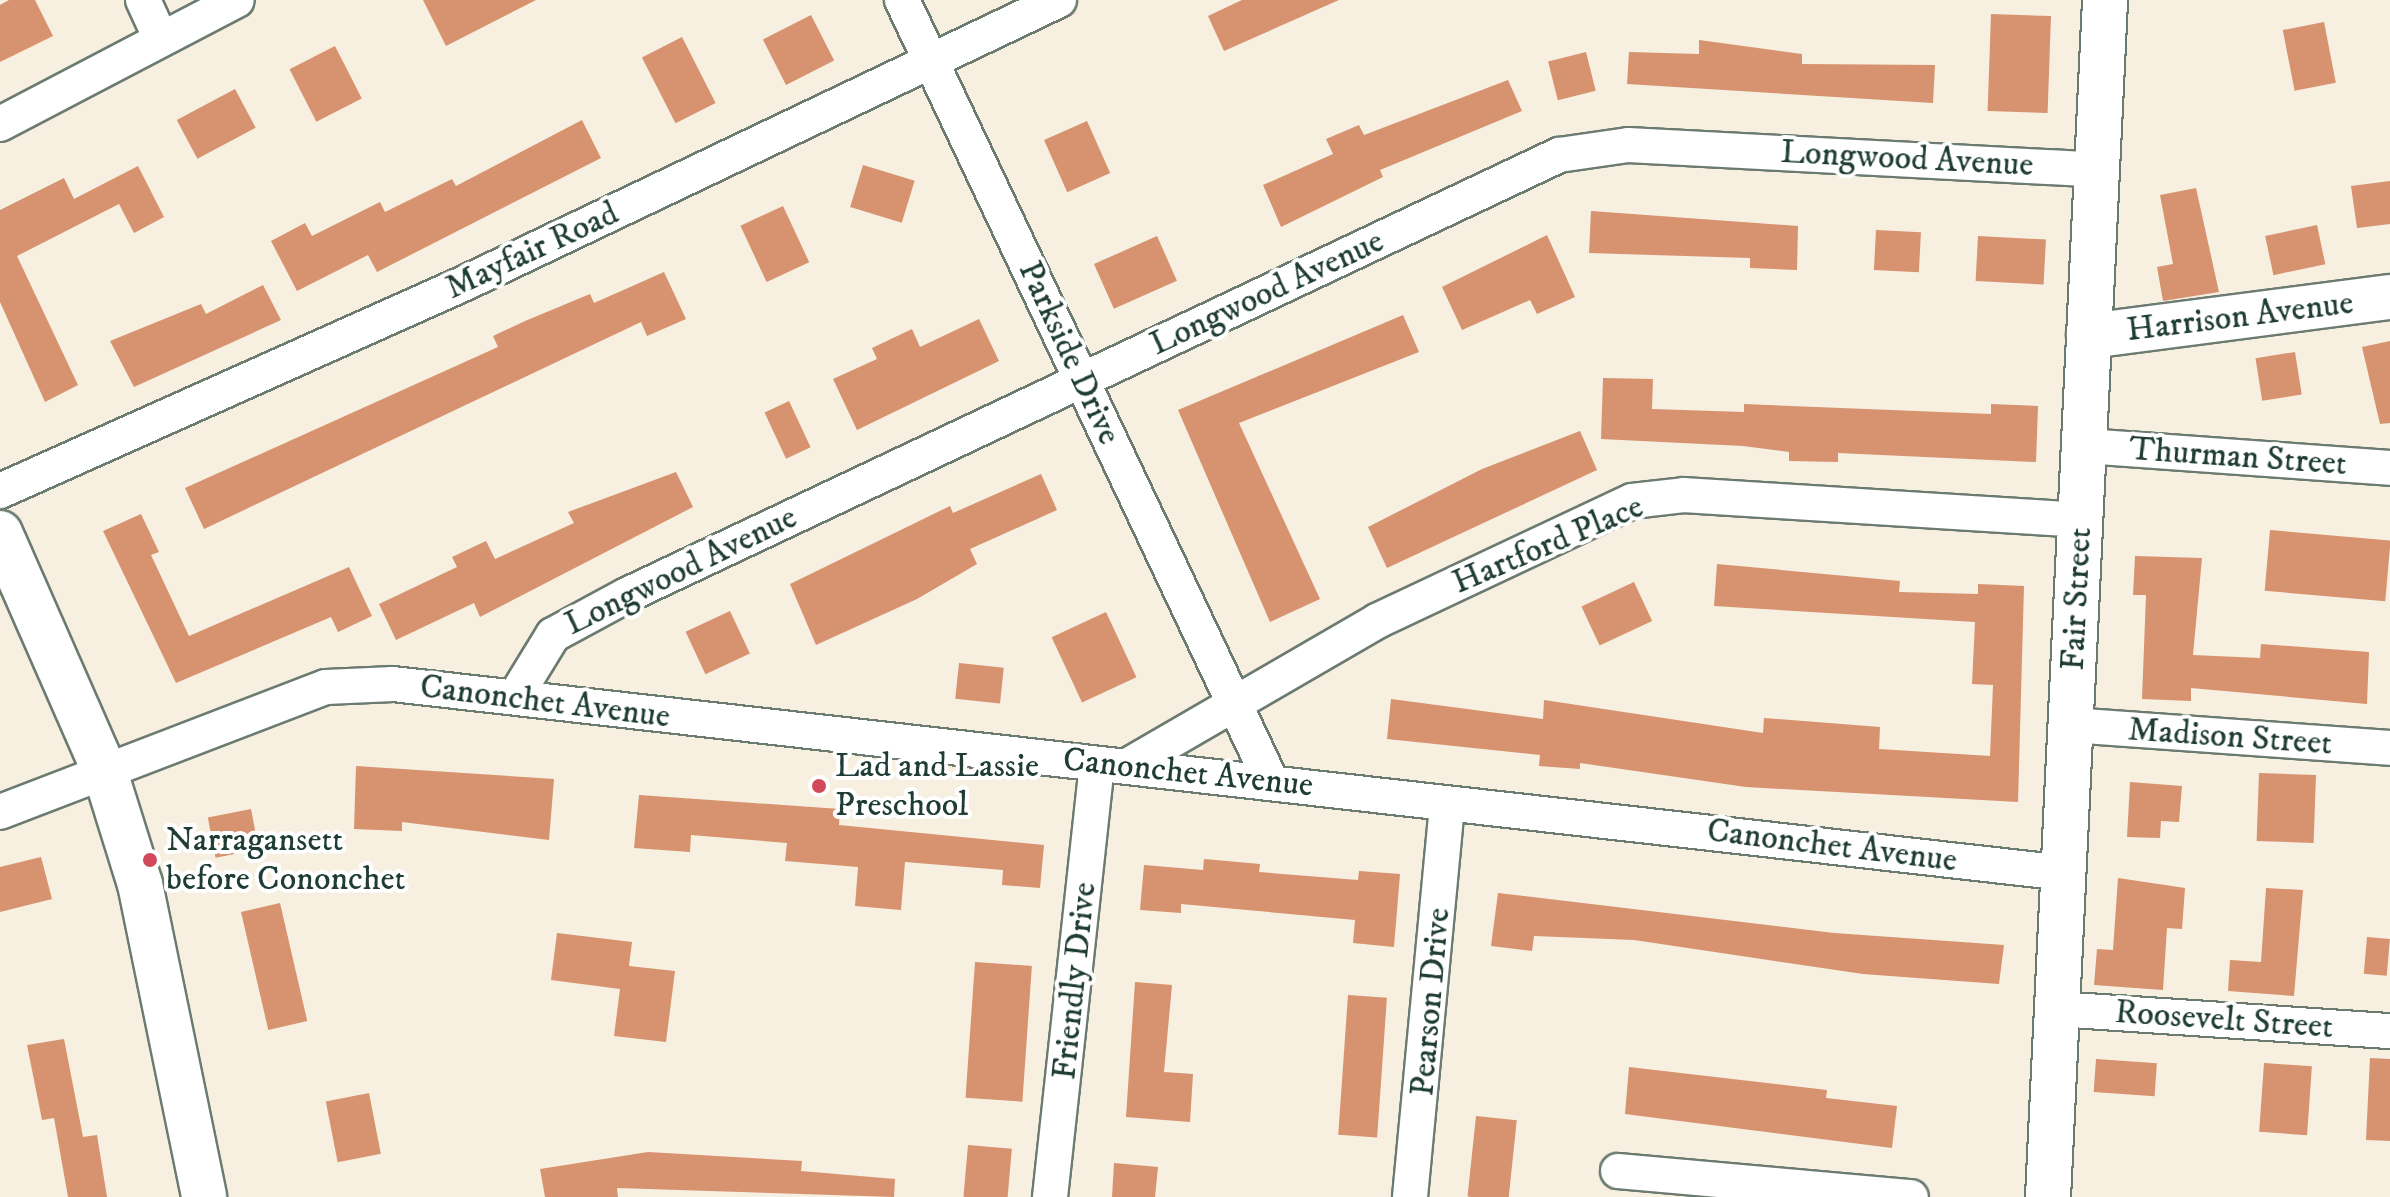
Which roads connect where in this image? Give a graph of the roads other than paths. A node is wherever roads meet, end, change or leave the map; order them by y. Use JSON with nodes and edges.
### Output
{"nodes":[{"id":1,"x":143,"y":0,"type":"edge"},
{"id":2,"x":237,"y":0,"type":"edge"},
{"id":3,"x":902,"y":0,"type":"edge"},
{"id":4,"x":1059,"y":0,"type":"edge"},
{"id":5,"x":2105,"y":0,"type":"edge"},
{"id":6,"x":160,"y":37,"type":"junction"},
{"id":7,"x":933,"y":62,"type":"junction"},
{"id":8,"x":0,"y":124,"type":"edge"},
{"id":9,"x":2098,"y":170,"type":"junction"},
{"id":10,"x":2390,"y":297,"type":"edge"},
{"id":11,"x":2089,"y":336,"type":"junction"},
{"id":12,"x":1081,"y":379,"type":"junction"},
{"id":13,"x":2085,"y":446,"type":"junction"},
{"id":14,"x":2390,"y":468,"type":"edge"},
{"id":15,"x":0,"y":491,"type":"edge"},
{"id":16,"x":2081,"y":520,"type":"junction"},
{"id":17,"x":0,"y":533,"type":"edge"},
{"id":18,"x":515,"y":697,"type":"junction"},
{"id":19,"x":1236,"y":705,"type":"junction"},
{"id":20,"x":2070,"y":725,"type":"junction"},
{"id":21,"x":2390,"y":748,"type":"edge"},
{"id":22,"x":1113,"y":765,"type":"junction"},
{"id":23,"x":106,"y":775,"type":"junction"},
{"id":24,"x":1269,"y":777,"type":"junction"},
{"id":25,"x":1447,"y":806,"type":"junction"},
{"id":26,"x":0,"y":812,"type":"edge"},
{"id":27,"x":2064,"y":873,"type":"junction"},
{"id":28,"x":2057,"y":1009,"type":"junction"},
{"id":29,"x":2390,"y":1031,"type":"edge"},
{"id":30,"x":1618,"y":1171,"type":"dead end"},
{"id":31,"x":204,"y":1197,"type":"edge"},
{"id":32,"x":1050,"y":1197,"type":"edge"},
{"id":33,"x":1410,"y":1197,"type":"edge"},
{"id":34,"x":1911,"y":1197,"type":"edge"},
{"id":35,"x":2048,"y":1197,"type":"edge"}],
"edges":[{"from":1,"to":6,"type":"street"},
{"from":2,"to":6,"type":"street"},
{"from":3,"to":7,"type":"street","name":"Parkside Drive"},
{"from":4,"to":7,"type":"street","name":"Mayfair Road"},
{"from":5,"to":9,"type":"street","name":"Fair Street"},
{"from":6,"to":8,"type":"street"},
{"from":7,"to":12,"type":"street","name":"Parkside Drive"},
{"from":7,"to":15,"type":"street","name":"Mayfair Road"},
{"from":9,"to":11,"type":"street","name":"Fair Street"},
{"from":9,"to":12,"type":"street","name":"Longwood Avenue"},
{"from":10,"to":11,"type":"street","name":"Harrison Avenue"},
{"from":11,"to":13,"type":"street","name":"Fair Street"},
{"from":12,"to":18,"type":"street","name":"Longwood Avenue"},
{"from":12,"to":19,"type":"street","name":"Parkside Drive"},
{"from":13,"to":14,"type":"street","name":"Thurman Street"},
{"from":13,"to":16,"type":"street","name":"Fair Street"},
{"from":16,"to":19,"type":"street","name":"Hartford Place"},
{"from":16,"to":20,"type":"street","name":"Fair Street"},
{"from":17,"to":23,"type":"street"},
{"from":18,"to":22,"type":"street","name":"Canonchet Avenue"},
{"from":18,"to":23,"type":"street","name":"Canonchet Avenue"},
{"from":19,"to":22,"type":"street","name":"Hartford Place"},
{"from":19,"to":24,"type":"street"},
{"from":20,"to":21,"type":"street","name":"Madison Street"},
{"from":20,"to":27,"type":"street","name":"Fair Street"},
{"from":22,"to":24,"type":"street","name":"Canonchet Avenue"},
{"from":22,"to":32,"type":"street","name":"Friendly Drive"},
{"from":23,"to":26,"type":"street","name":"Canonchet Avenue"},
{"from":23,"to":31,"type":"street"},
{"from":24,"to":25,"type":"street","name":"Canonchet Avenue"},
{"from":25,"to":27,"type":"street","name":"Canonchet Avenue"},
{"from":25,"to":33,"type":"street","name":"Pearson Drive"},
{"from":27,"to":28,"type":"street","name":"Fair Street"},
{"from":28,"to":29,"type":"street","name":"Roosevelt Street"},
{"from":28,"to":35,"type":"street","name":"Fair Street"},
{"from":30,"to":34,"type":"street"}]}
